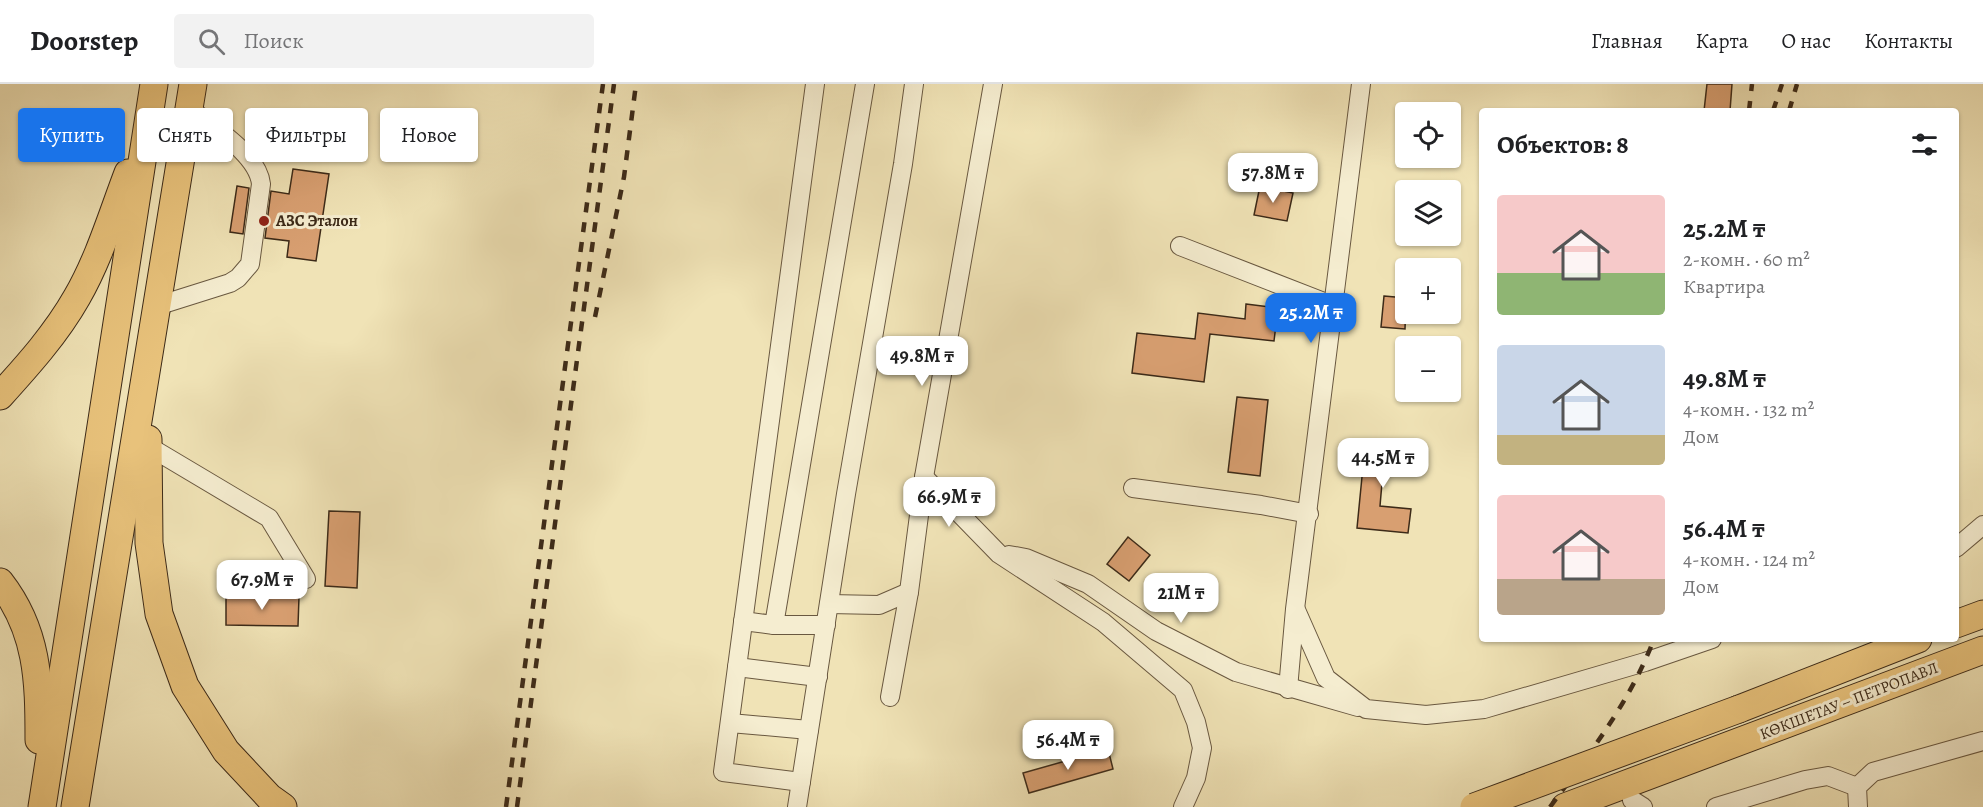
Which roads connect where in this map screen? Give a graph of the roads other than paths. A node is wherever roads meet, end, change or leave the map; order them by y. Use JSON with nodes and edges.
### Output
{"nodes":[{"id":1,"x":154,"y":84,"type":"edge"},
{"id":2,"x":815,"y":84,"type":"edge"},
{"id":3,"x":865,"y":84,"type":"edge"},
{"id":4,"x":914,"y":84,"type":"edge"},
{"id":5,"x":993,"y":84,"type":"edge"},
{"id":6,"x":1361,"y":84,"type":"edge"},
{"id":7,"x":191,"y":96,"type":"edge"},
{"id":8,"x":150,"y":108,"type":"edge"},
{"id":9,"x":137,"y":151,"type":"edge"},
{"id":10,"x":141,"y":162,"type":"edge"},
{"id":11,"x":1180,"y":246,"type":"dead end"},
{"id":12,"x":157,"y":306,"type":"junction"},
{"id":13,"x":1334,"y":306,"type":"junction"},
{"id":14,"x":147,"y":366,"type":"junction"},
{"id":15,"x":0,"y":396,"type":"edge"},
{"id":16,"x":148,"y":446,"type":"junction"},
{"id":17,"x":924,"y":477,"type":"junction"},
{"id":18,"x":1133,"y":488,"type":"dead end"},
{"id":19,"x":1309,"y":514,"type":"junction"},
{"id":20,"x":1983,"y":525,"type":"edge"},
{"id":21,"x":1959,"y":545,"type":"edge"},
{"id":22,"x":999,"y":554,"type":"junction"},
{"id":23,"x":306,"y":579,"type":"dead end"},
{"id":24,"x":0,"y":582,"type":"edge"},
{"id":25,"x":909,"y":592,"type":"junction"},
{"id":26,"x":829,"y":604,"type":"junction"},
{"id":27,"x":1295,"y":609,"type":"junction"},
{"id":28,"x":1983,"y":614,"type":"edge"},
{"id":29,"x":743,"y":621,"type":"junction"},
{"id":30,"x":1959,"y":623,"type":"edge"},
{"id":31,"x":774,"y":625,"type":"junction"},
{"id":32,"x":826,"y":625,"type":"junction"},
{"id":33,"x":1703,"y":642,"type":"edge"},
{"id":34,"x":1910,"y":642,"type":"edge"},
{"id":35,"x":1983,"y":650,"type":"edge"},
{"id":36,"x":737,"y":667,"type":"junction"},
{"id":37,"x":818,"y":677,"type":"junction"},
{"id":38,"x":1288,"y":688,"type":"junction"},
{"id":39,"x":890,"y":696,"type":"dead end"},
{"id":40,"x":1366,"y":709,"type":"junction"},
{"id":41,"x":730,"y":723,"type":"junction"},
{"id":42,"x":809,"y":730,"type":"junction"},
{"id":43,"x":1983,"y":741,"type":"edge"},
{"id":44,"x":801,"y":782,"type":"junction"},
{"id":45,"x":1857,"y":787,"type":"junction"},
{"id":46,"x":41,"y":807,"type":"edge"},
{"id":47,"x":75,"y":807,"type":"edge"},
{"id":48,"x":284,"y":807,"type":"edge"},
{"id":49,"x":797,"y":807,"type":"edge"},
{"id":50,"x":1183,"y":807,"type":"edge"},
{"id":51,"x":1474,"y":807,"type":"edge"},
{"id":52,"x":1565,"y":807,"type":"edge"},
{"id":53,"x":1716,"y":807,"type":"edge"},
{"id":54,"x":1858,"y":807,"type":"edge"}],
"edges":[{"from":1,"to":8,"type":"highway"},
{"from":2,"to":29,"type":"street"},
{"from":3,"to":31,"type":"street"},
{"from":4,"to":26,"type":"street"},
{"from":5,"to":17,"type":"street"},
{"from":6,"to":13,"type":"street"},
{"from":7,"to":12,"type":"highway"},
{"from":7,"to":12,"type":"street"},
{"from":9,"to":15,"type":"highway"},
{"from":10,"to":46,"type":"highway"},
{"from":11,"to":13,"type":"street"},
{"from":12,"to":14,"type":"highway"},
{"from":13,"to":19,"type":"street"},
{"from":14,"to":16,"type":"highway"},
{"from":14,"to":47,"type":"highway"},
{"from":16,"to":23,"type":"street"},
{"from":16,"to":48,"type":"highway"},
{"from":17,"to":22,"type":"street"},
{"from":17,"to":25,"type":"street"},
{"from":18,"to":19,"type":"street"},
{"from":19,"to":27,"type":"street"},
{"from":20,"to":21,"type":"street"},
{"from":22,"to":38,"type":"street"},
{"from":22,"to":50,"type":"street"},
{"from":24,"to":46,"type":"highway"},
{"from":25,"to":26,"type":"street"},
{"from":25,"to":39,"type":"street"},
{"from":26,"to":32,"type":"street"},
{"from":27,"to":38,"type":"street"},
{"from":27,"to":40,"type":"street"},
{"from":28,"to":30,"type":"highway"},
{"from":29,"to":31,"type":"street"},
{"from":29,"to":36,"type":"street"},
{"from":31,"to":32,"type":"street"},
{"from":32,"to":37,"type":"street"},
{"from":33,"to":40,"type":"street"},
{"from":34,"to":51,"type":"highway","bridge":true},
{"from":35,"to":52,"type":"highway","name":"КӨКШЕТАУ – ПЕТРОПАВЛ"},
{"from":36,"to":37,"type":"street"},
{"from":36,"to":41,"type":"street"},
{"from":37,"to":42,"type":"street"},
{"from":38,"to":40,"type":"street"},
{"from":41,"to":42,"type":"street"},
{"from":41,"to":44,"type":"street"},
{"from":42,"to":44,"type":"street"},
{"from":43,"to":45,"type":"street"},
{"from":44,"to":49,"type":"street"},
{"from":45,"to":53,"type":"street"},
{"from":45,"to":54,"type":"street"}]}
